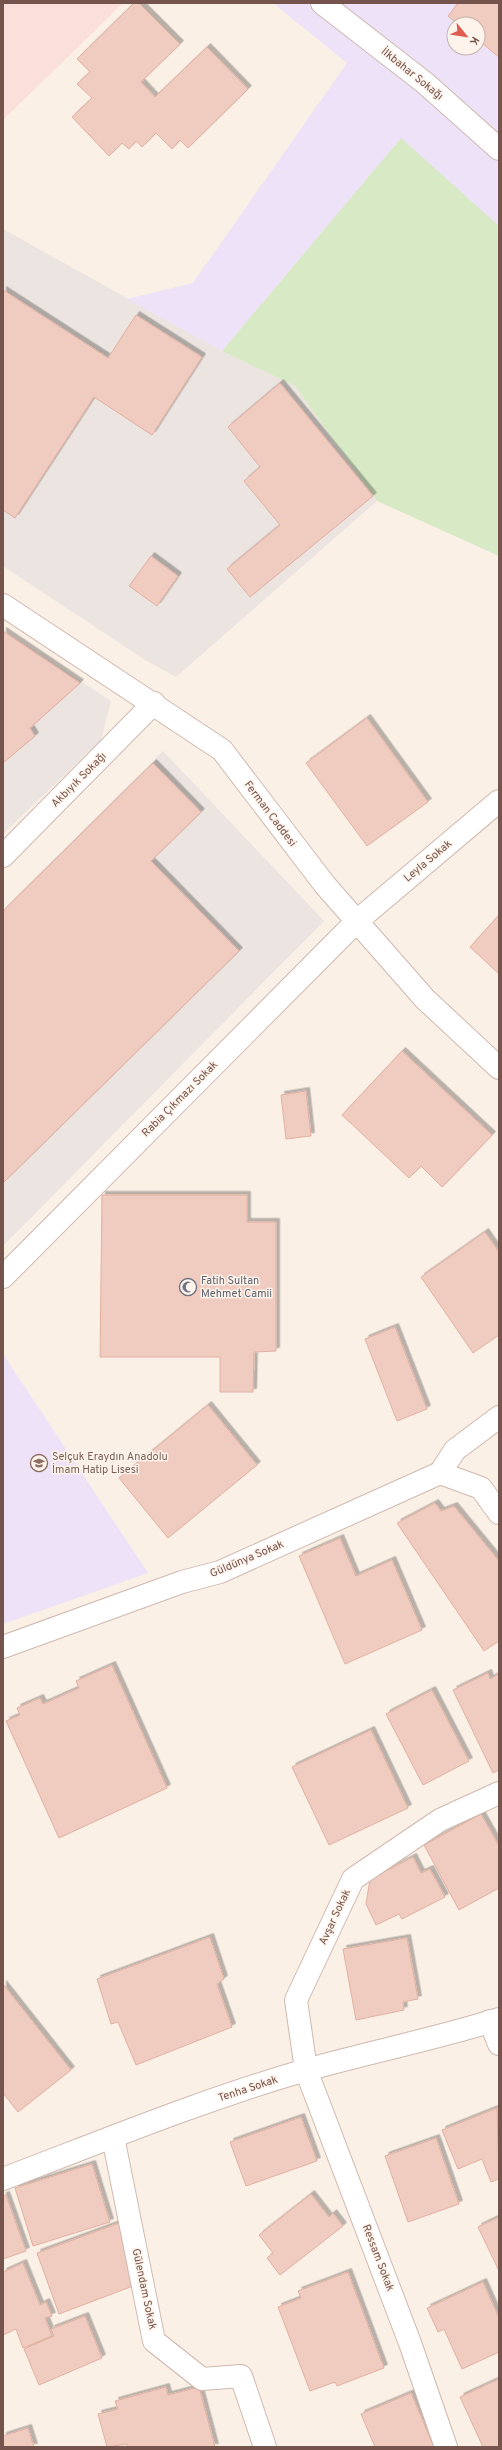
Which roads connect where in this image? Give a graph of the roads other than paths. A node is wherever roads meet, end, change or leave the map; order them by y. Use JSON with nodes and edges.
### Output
{"nodes":[{"id":1,"x":322,"y":3,"type":"edge"},
{"id":2,"x":499,"y":149,"type":"edge"},
{"id":3,"x":3,"y":605,"type":"edge"},
{"id":4,"x":154,"y":703,"type":"junction"},
{"id":5,"x":499,"y":801,"type":"edge"},
{"id":6,"x":3,"y":856,"type":"edge"},
{"id":7,"x":357,"y":921,"type":"junction"},
{"id":8,"x":499,"y":1068,"type":"edge"},
{"id":9,"x":3,"y":1277,"type":"edge"},
{"id":10,"x":499,"y":1417,"type":"edge"},
{"id":11,"x":440,"y":1473,"type":"junction"},
{"id":12,"x":499,"y":1513,"type":"edge"},
{"id":13,"x":3,"y":1647,"type":"edge"},
{"id":14,"x":499,"y":1793,"type":"edge"},
{"id":15,"x":495,"y":2020,"type":"edge"},
{"id":16,"x":499,"y":2044,"type":"edge"},
{"id":17,"x":306,"y":2070,"type":"junction"},
{"id":18,"x":113,"y":2137,"type":"junction"},
{"id":19,"x":3,"y":2179,"type":"edge"},
{"id":20,"x":265,"y":2447,"type":"edge"},
{"id":21,"x":446,"y":2447,"type":"edge"}],
"edges":[{"from":1,"to":2,"type":"street","name":"İlkbahar Sokağı"},
{"from":3,"to":4,"type":"street","name":"Ferman Caddesi"},
{"from":4,"to":6,"type":"street","name":"Akbıyık Sokağı"},
{"from":4,"to":7,"type":"street","name":"Ferman Caddesi"},
{"from":5,"to":7,"type":"street","name":"Leyla Sokak"},
{"from":7,"to":8,"type":"street","name":"Ferman Caddesi"},
{"from":7,"to":9,"type":"street","name":"Rabia Çıkmazı Sokak"},
{"from":10,"to":11,"type":"street"},
{"from":11,"to":12,"type":"street"},
{"from":11,"to":13,"type":"street","name":"Güldünya Sokak"},
{"from":14,"to":17,"type":"street","name":"Avşar Sokak"},
{"from":15,"to":16,"type":"street"},
{"from":15,"to":17,"type":"street","name":"Tenha Sokak"},
{"from":17,"to":18,"type":"street","name":"Tenha Sokak"},
{"from":17,"to":21,"type":"street","name":"Ressam Sokak"},
{"from":18,"to":19,"type":"street","name":"Tenha Sokak"},
{"from":18,"to":20,"type":"street","name":"Gülendam Sokak"}]}
